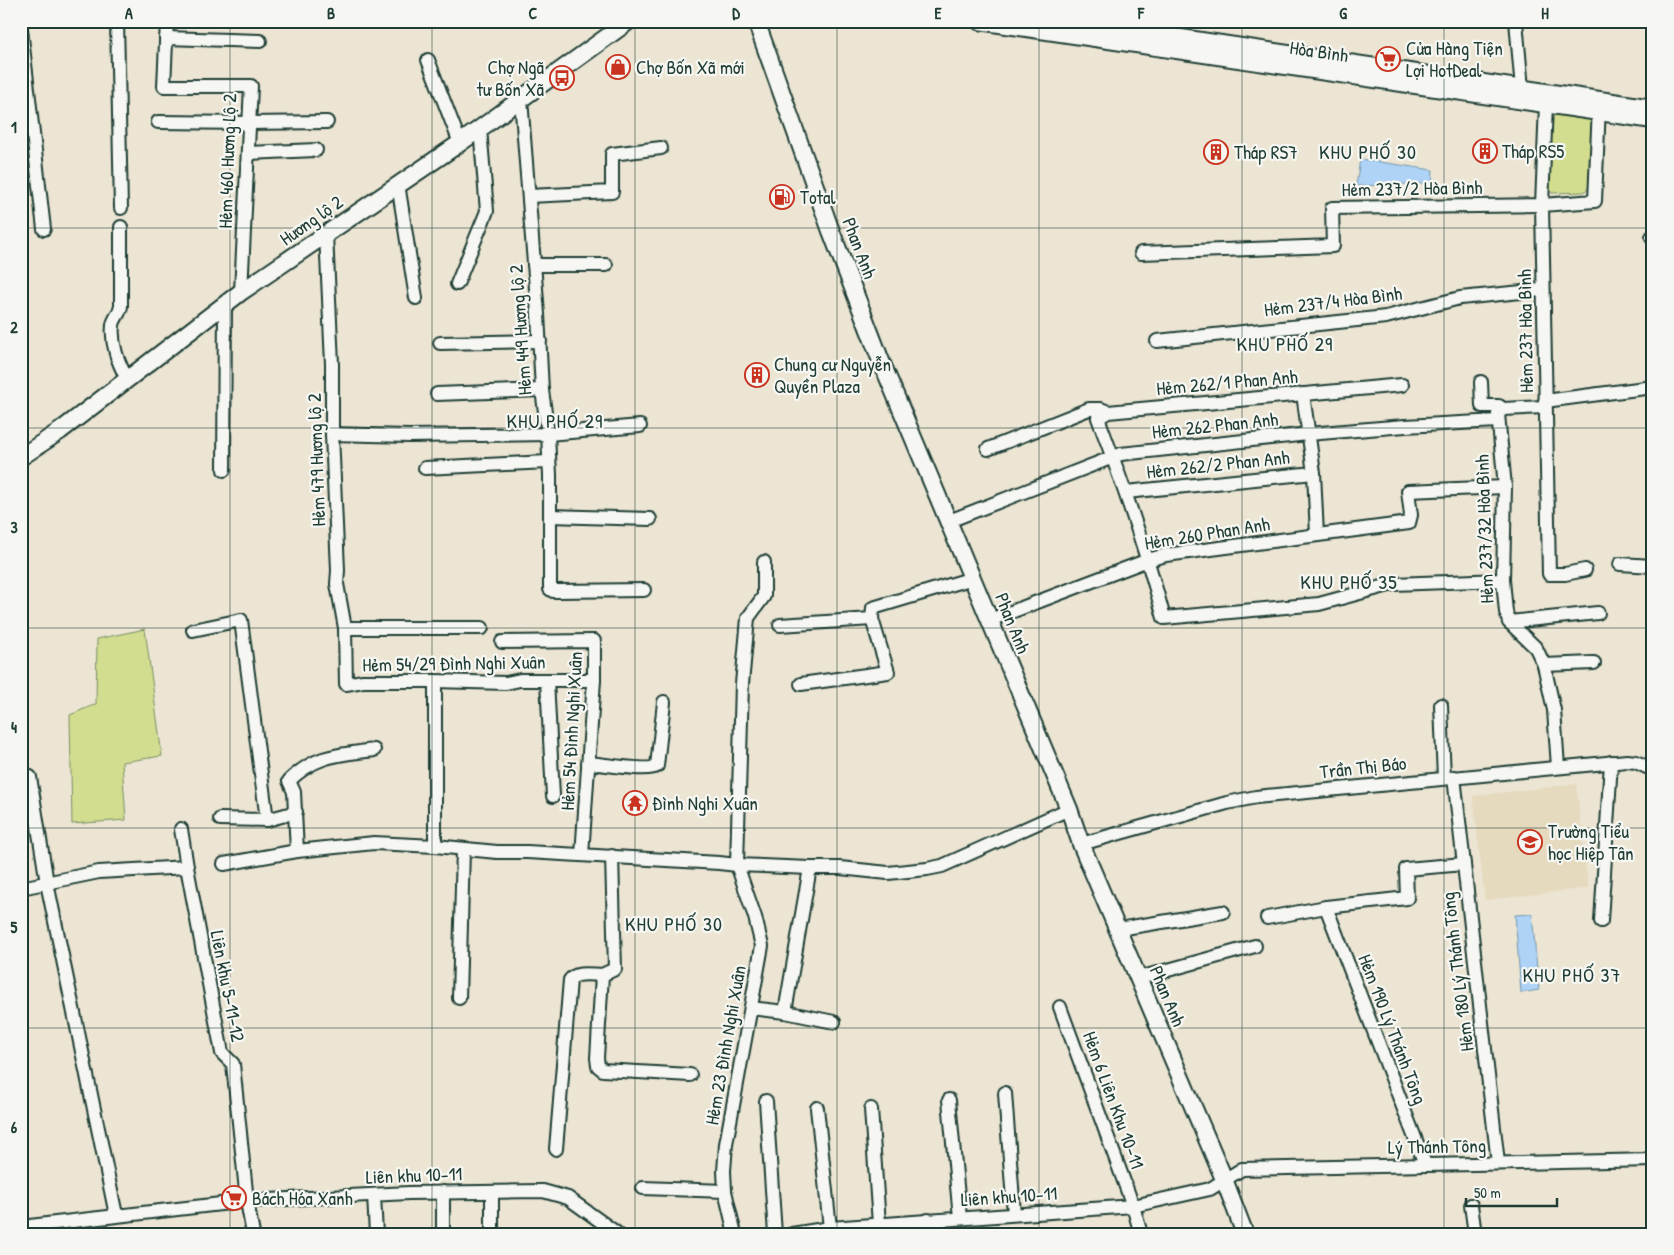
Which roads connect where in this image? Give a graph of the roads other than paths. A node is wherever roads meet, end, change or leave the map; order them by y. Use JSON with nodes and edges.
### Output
{"nodes":[{"id":1,"x":117,"y":21,"type":"edge"},
{"id":2,"x":167,"y":21,"type":"edge"},
{"id":3,"x":629,"y":21,"type":"edge"},
{"id":4,"x":756,"y":21,"type":"edge"},
{"id":5,"x":979,"y":21,"type":"edge"},
{"id":6,"x":1067,"y":21,"type":"edge"},
{"id":7,"x":1516,"y":21,"type":"edge"},
{"id":8,"x":21,"y":29,"type":"edge"},
{"id":9,"x":166,"y":38,"type":"junction"},
{"id":10,"x":260,"y":41,"type":"dead end"},
{"id":11,"x":1200,"y":47,"type":"junction"},
{"id":12,"x":428,"y":60,"type":"dead end"},
{"id":13,"x":1522,"y":89,"type":"junction"},
{"id":14,"x":521,"y":99,"type":"junction"},
{"id":15,"x":1546,"y":104,"type":"junction"},
{"id":16,"x":1599,"y":106,"type":"junction"},
{"id":17,"x":1653,"y":108,"type":"edge"},
{"id":18,"x":1653,"y":120,"type":"edge"},
{"id":19,"x":158,"y":122,"type":"dead end"},
{"id":20,"x":327,"y":122,"type":"dead end"},
{"id":21,"x":249,"y":123,"type":"junction"},
{"id":22,"x":480,"y":128,"type":"junction"},
{"id":23,"x":460,"y":143,"type":"junction"},
{"id":24,"x":661,"y":148,"type":"dead end"},
{"id":25,"x":316,"y":150,"type":"dead end"},
{"id":26,"x":248,"y":153,"type":"junction"},
{"id":27,"x":398,"y":184,"type":"junction"},
{"id":28,"x":528,"y":196,"type":"junction"},
{"id":29,"x":1542,"y":205,"type":"junction"},
{"id":30,"x":121,"y":208,"type":"dead end"},
{"id":31,"x":121,"y":227,"type":"dead end"},
{"id":32,"x":44,"y":229,"type":"dead end"},
{"id":33,"x":326,"y":234,"type":"junction"},
{"id":34,"x":1141,"y":253,"type":"dead end"},
{"id":35,"x":534,"y":265,"type":"junction"},
{"id":36,"x":606,"y":265,"type":"dead end"},
{"id":37,"x":457,"y":284,"type":"dead end"},
{"id":38,"x":1542,"y":290,"type":"junction"},
{"id":39,"x":241,"y":292,"type":"junction"},
{"id":40,"x":416,"y":298,"type":"dead end"},
{"id":41,"x":225,"y":305,"type":"junction"},
{"id":42,"x":540,"y":341,"type":"junction"},
{"id":43,"x":1157,"y":341,"type":"dead end"},
{"id":44,"x":440,"y":343,"type":"dead end"},
{"id":45,"x":127,"y":380,"type":"junction"},
{"id":46,"x":1481,"y":382,"type":"dead end"},
{"id":47,"x":1402,"y":385,"type":"dead end"},
{"id":48,"x":1653,"y":387,"type":"edge"},
{"id":49,"x":542,"y":390,"type":"junction"},
{"id":50,"x":437,"y":394,"type":"dead end"},
{"id":51,"x":1303,"y":394,"type":"junction"},
{"id":52,"x":1545,"y":404,"type":"junction"},
{"id":53,"x":1503,"y":409,"type":"junction"},
{"id":54,"x":1108,"y":412,"type":"junction"},
{"id":55,"x":1498,"y":421,"type":"junction"},
{"id":56,"x":640,"y":426,"type":"dead end"},
{"id":57,"x":332,"y":434,"type":"junction"},
{"id":58,"x":548,"y":434,"type":"junction"},
{"id":59,"x":1308,"y":434,"type":"junction"},
{"id":60,"x":988,"y":449,"type":"dead end"},
{"id":61,"x":21,"y":457,"type":"edge"},
{"id":62,"x":1112,"y":457,"type":"junction"},
{"id":63,"x":548,"y":462,"type":"junction"},
{"id":64,"x":426,"y":468,"type":"dead end"},
{"id":65,"x":224,"y":470,"type":"dead end"},
{"id":66,"x":1314,"y":473,"type":"junction"},
{"id":67,"x":1505,"y":487,"type":"junction"},
{"id":68,"x":1126,"y":492,"type":"junction"},
{"id":69,"x":550,"y":516,"type":"junction"},
{"id":70,"x":650,"y":518,"type":"dead end"},
{"id":71,"x":949,"y":521,"type":"junction"},
{"id":72,"x":1317,"y":535,"type":"junction"},
{"id":73,"x":1148,"y":560,"type":"junction"},
{"id":74,"x":764,"y":562,"type":"dead end"},
{"id":75,"x":1620,"y":564,"type":"dead end"},
{"id":76,"x":1653,"y":566,"type":"edge"},
{"id":77,"x":1585,"y":570,"type":"dead end"},
{"id":78,"x":973,"y":578,"type":"junction"},
{"id":79,"x":1503,"y":580,"type":"junction"},
{"id":80,"x":644,"y":590,"type":"dead end"},
{"id":81,"x":1598,"y":614,"type":"dead end"},
{"id":82,"x":872,"y":619,"type":"junction"},
{"id":83,"x":990,"y":620,"type":"junction"},
{"id":84,"x":1509,"y":622,"type":"junction"},
{"id":85,"x":780,"y":625,"type":"dead end"},
{"id":86,"x":345,"y":628,"type":"junction"},
{"id":87,"x":482,"y":628,"type":"dead end"},
{"id":88,"x":193,"y":630,"type":"dead end"},
{"id":89,"x":502,"y":642,"type":"dead end"},
{"id":90,"x":1594,"y":663,"type":"dead end"},
{"id":91,"x":1544,"y":665,"type":"junction"},
{"id":92,"x":548,"y":680,"type":"junction"},
{"id":93,"x":594,"y":680,"type":"junction"},
{"id":94,"x":435,"y":681,"type":"junction"},
{"id":95,"x":346,"y":684,"type":"joint"},
{"id":96,"x":800,"y":684,"type":"dead end"},
{"id":97,"x":664,"y":702,"type":"dead end"},
{"id":98,"x":1441,"y":705,"type":"dead end"},
{"id":99,"x":374,"y":750,"type":"dead end"},
{"id":100,"x":1611,"y":762,"type":"junction"},
{"id":101,"x":588,"y":763,"type":"junction"},
{"id":102,"x":1558,"y":767,"type":"junction"},
{"id":103,"x":1653,"y":770,"type":"edge"},
{"id":104,"x":21,"y":772,"type":"edge"},
{"id":105,"x":1449,"y":778,"type":"junction"},
{"id":106,"x":553,"y":796,"type":"dead end"},
{"id":107,"x":1069,"y":809,"type":"junction"},
{"id":108,"x":296,"y":812,"type":"junction"},
{"id":109,"x":220,"y":819,"type":"dead end"},
{"id":110,"x":267,"y":820,"type":"junction"},
{"id":111,"x":181,"y":829,"type":"dead end"},
{"id":112,"x":1081,"y":844,"type":"junction"},
{"id":113,"x":435,"y":846,"type":"junction"},
{"id":114,"x":463,"y":849,"type":"junction"},
{"id":115,"x":298,"y":851,"type":"junction"},
{"id":116,"x":582,"y":855,"type":"junction"},
{"id":117,"x":612,"y":856,"type":"junction"},
{"id":118,"x":224,"y":864,"type":"dead end"},
{"id":119,"x":1464,"y":864,"type":"junction"},
{"id":120,"x":737,"y":865,"type":"junction"},
{"id":121,"x":187,"y":867,"type":"junction"},
{"id":122,"x":810,"y":868,"type":"junction"},
{"id":123,"x":47,"y":883,"type":"junction"},
{"id":124,"x":21,"y":888,"type":"edge"},
{"id":125,"x":1326,"y":907,"type":"junction"},
{"id":126,"x":1223,"y":912,"type":"dead end"},
{"id":127,"x":1266,"y":918,"type":"dead end"},
{"id":128,"x":1601,"y":921,"type":"dead end"},
{"id":129,"x":1119,"y":929,"type":"junction"},
{"id":130,"x":1255,"y":946,"type":"dead end"},
{"id":131,"x":602,"y":975,"type":"junction"},
{"id":132,"x":1139,"y":978,"type":"junction"},
{"id":133,"x":459,"y":998,"type":"dead end"},
{"id":134,"x":1060,"y":1007,"type":"dead end"},
{"id":135,"x":751,"y":1008,"type":"junction"},
{"id":136,"x":785,"y":1012,"type":"junction"},
{"id":137,"x":834,"y":1022,"type":"dead end"},
{"id":138,"x":690,"y":1075,"type":"dead end"},
{"id":139,"x":1005,"y":1093,"type":"dead end"},
{"id":140,"x":949,"y":1100,"type":"dead end"},
{"id":141,"x":766,"y":1101,"type":"dead end"},
{"id":142,"x":817,"y":1108,"type":"dead end"},
{"id":143,"x":871,"y":1109,"type":"dead end"},
{"id":144,"x":556,"y":1149,"type":"dead end"},
{"id":145,"x":1653,"y":1160,"type":"edge"},
{"id":146,"x":1498,"y":1163,"type":"junction"},
{"id":147,"x":1425,"y":1164,"type":"junction"},
{"id":148,"x":1224,"y":1179,"type":"junction"},
{"id":149,"x":643,"y":1188,"type":"dead end"},
{"id":150,"x":725,"y":1191,"type":"junction"},
{"id":151,"x":443,"y":1192,"type":"junction"},
{"id":152,"x":492,"y":1192,"type":"junction"},
{"id":153,"x":374,"y":1195,"type":"junction"},
{"id":154,"x":247,"y":1200,"type":"junction"},
{"id":155,"x":1471,"y":1205,"type":"dead end"},
{"id":156,"x":1133,"y":1206,"type":"junction"},
{"id":157,"x":1014,"y":1214,"type":"junction"},
{"id":158,"x":116,"y":1215,"type":"junction"},
{"id":159,"x":960,"y":1218,"type":"junction"},
{"id":160,"x":928,"y":1220,"type":"junction"},
{"id":161,"x":879,"y":1224,"type":"junction"},
{"id":162,"x":21,"y":1227,"type":"edge"},
{"id":163,"x":830,"y":1228,"type":"junction"},
{"id":164,"x":253,"y":1234,"type":"edge"},
{"id":165,"x":376,"y":1234,"type":"edge"},
{"id":166,"x":444,"y":1234,"type":"edge"},
{"id":167,"x":492,"y":1234,"type":"edge"},
{"id":168,"x":618,"y":1234,"type":"edge"},
{"id":169,"x":735,"y":1234,"type":"edge"},
{"id":170,"x":775,"y":1234,"type":"edge"},
{"id":171,"x":792,"y":1234,"type":"edge"},
{"id":172,"x":928,"y":1234,"type":"edge"},
{"id":173,"x":1142,"y":1234,"type":"edge"},
{"id":174,"x":1245,"y":1234,"type":"edge"},
{"id":175,"x":1475,"y":1234,"type":"edge"}],
"edges":[{"from":1,"to":30,"type":"street"},
{"from":2,"to":9,"type":"street"},
{"from":3,"to":14,"type":"main road","name":"Hương lộ 2"},
{"from":4,"to":71,"type":"main road","name":"Phan Anh"},
{"from":5,"to":11,"type":"main road","name":"Hòa Bình"},
{"from":6,"to":11,"type":"main road","name":"Hòa Bình"},
{"from":7,"to":13,"type":"street"},
{"from":8,"to":32,"type":"street"},
{"from":9,"to":10,"type":"street"},
{"from":9,"to":21,"type":"street","name":"Hẻm 460 Hương Lộ 2"},
{"from":11,"to":13,"type":"main road","name":"Hòa Bình"},
{"from":11,"to":15,"type":"main road","name":"Hòa Bình"},
{"from":12,"to":23,"type":"street"},
{"from":13,"to":16,"type":"main road","name":"Hòa Bình"},
{"from":14,"to":22,"type":"main road","name":"Hương lộ 2"},
{"from":14,"to":28,"type":"street","name":"Hẻm 449 Hương lộ 2"},
{"from":15,"to":16,"type":"main road","name":"Hòa Bình"},
{"from":15,"to":29,"type":"street","name":"Hẻm 237 Hòa Bình"},
{"from":16,"to":17,"type":"main road","name":"Hòa Bình"},
{"from":16,"to":18,"type":"main road","name":"Hòa Bình"},
{"from":16,"to":29,"type":"street"},
{"from":19,"to":21,"type":"street"},
{"from":20,"to":21,"type":"street"},
{"from":21,"to":26,"type":"street","name":"Hẻm 460 Hương Lộ 2"},
{"from":22,"to":23,"type":"main road","name":"Hương lộ 2"},
{"from":22,"to":37,"type":"street"},
{"from":23,"to":27,"type":"main road","name":"Hương lộ 2"},
{"from":24,"to":28,"type":"street"},
{"from":25,"to":26,"type":"street"},
{"from":26,"to":39,"type":"street","name":"Hẻm 460 Hương Lộ 2"},
{"from":27,"to":33,"type":"main road","name":"Hương lộ 2"},
{"from":27,"to":40,"type":"street"},
{"from":28,"to":35,"type":"street","name":"Hẻm 449 Hương lộ 2"},
{"from":29,"to":34,"type":"street","name":"Hẻm 237/2 Hòa Bình"},
{"from":29,"to":38,"type":"street","name":"Hẻm 237 Hòa Bình"},
{"from":31,"to":45,"type":"street"},
{"from":33,"to":39,"type":"main road","name":"Hương lộ 2"},
{"from":33,"to":57,"type":"street","name":"Hẻm 479 Hương lộ 2"},
{"from":35,"to":36,"type":"street"},
{"from":35,"to":42,"type":"street","name":"Hẻm 449 Hương lộ 2"},
{"from":38,"to":43,"type":"street","name":"Hẻm 237/4 Hòa Bình"},
{"from":38,"to":52,"type":"street","name":"Hẻm 237 Hòa Bình"},
{"from":39,"to":41,"type":"main road","name":"Hương lộ 2"},
{"from":41,"to":45,"type":"main road","name":"Hương lộ 2"},
{"from":41,"to":65,"type":"street"},
{"from":42,"to":44,"type":"street"},
{"from":42,"to":49,"type":"street","name":"Hẻm 449 Hương lộ 2"},
{"from":45,"to":61,"type":"main road","name":"Hương lộ 2"},
{"from":46,"to":53,"type":"street"},
{"from":47,"to":51,"type":"street","name":"Hẻm 262/1 Phan Anh"},
{"from":48,"to":52,"type":"street"},
{"from":49,"to":50,"type":"street"},
{"from":49,"to":58,"type":"street","name":"Hẻm 449 Hương lộ 2"},
{"from":51,"to":54,"type":"street","name":"Hẻm 262/1 Phan Anh"},
{"from":51,"to":59,"type":"street"},
{"from":52,"to":53,"type":"street"},
{"from":52,"to":77,"type":"street","name":"Hẻm 237 Hòa Bình"},
{"from":53,"to":55,"type":"street","name":"Hẻm 237/32 Hòa Bình"},
{"from":54,"to":60,"type":"street","name":"Hẻm 262/1 Phan Anh"},
{"from":54,"to":62,"type":"street"},
{"from":55,"to":59,"type":"street","name":"Hẻm 262 Phan Anh"},
{"from":55,"to":67,"type":"street","name":"Hẻm 237/32 Hòa Bình"},
{"from":56,"to":58,"type":"street"},
{"from":57,"to":58,"type":"street"},
{"from":57,"to":86,"type":"street","name":"Hẻm 479 Hương lộ 2"},
{"from":58,"to":63,"type":"street","name":"Hẻm 449 Hương lộ 2"},
{"from":59,"to":62,"type":"street","name":"Hẻm 262 Phan Anh"},
{"from":59,"to":66,"type":"street"},
{"from":62,"to":68,"type":"street"},
{"from":62,"to":71,"type":"street","name":"Hẻm 262 Phan Anh"},
{"from":63,"to":64,"type":"street"},
{"from":63,"to":69,"type":"street","name":"Hẻm 449 Hương lộ 2"},
{"from":66,"to":68,"type":"street","name":"Hẻm 262/2 Phan Anh"},
{"from":66,"to":72,"type":"street"},
{"from":67,"to":72,"type":"street","name":"Hẻm 260 Phan Anh"},
{"from":67,"to":79,"type":"street","name":"Hẻm 237/32 Hòa Bình"},
{"from":68,"to":73,"type":"street"},
{"from":69,"to":70,"type":"street"},
{"from":69,"to":80,"type":"street","name":"Hẻm 449 Hương lộ 2"},
{"from":71,"to":78,"type":"main road","name":"Phan Anh"},
{"from":72,"to":73,"type":"street","name":"Hẻm 260 Phan Anh"},
{"from":73,"to":79,"type":"street"},
{"from":73,"to":83,"type":"street","name":"Hẻm 260 Phan Anh"},
{"from":74,"to":120,"type":"street"},
{"from":75,"to":76,"type":"street"},
{"from":78,"to":82,"type":"street"},
{"from":78,"to":83,"type":"main road","name":"Phan Anh"},
{"from":79,"to":84,"type":"street","name":"Hẻm 237/32 Hòa Bình"},
{"from":81,"to":84,"type":"street"},
{"from":82,"to":85,"type":"street"},
{"from":82,"to":96,"type":"street"},
{"from":83,"to":107,"type":"main road","name":"Phan Anh"},
{"from":84,"to":91,"type":"street","name":"Hẻm 237/32 Hòa Bình"},
{"from":86,"to":87,"type":"street"},
{"from":86,"to":95,"type":"street","name":"Hẻm 479 Hương lộ 2"},
{"from":88,"to":110,"type":"street"},
{"from":89,"to":93,"type":"street","name":"Hẻm 54 Đình Nghi Xuân"},
{"from":90,"to":91,"type":"street"},
{"from":91,"to":102,"type":"street","name":"Hẻm 237/32 Hòa Bình"},
{"from":92,"to":93,"type":"street","name":"Hẻm 54/29 Đình Nghi Xuân"},
{"from":92,"to":94,"type":"street","name":"Hẻm 54/29 Đình Nghi Xuân"},
{"from":92,"to":106,"type":"street"},
{"from":93,"to":101,"type":"street","name":"Hẻm 54 Đình Nghi Xuân"},
{"from":94,"to":95,"type":"street","name":"Hẻm 54/29 Đình Nghi Xuân"},
{"from":94,"to":113,"type":"street"},
{"from":97,"to":101,"type":"street"},
{"from":98,"to":105,"type":"street","name":"Hẻm 180 Lý Thánh Tông"},
{"from":99,"to":108,"type":"street"},
{"from":100,"to":102,"type":"street","name":"Trần Thị Báo"},
{"from":100,"to":103,"type":"street","name":"Trần Thị Báo"},
{"from":100,"to":128,"type":"street"},
{"from":101,"to":116,"type":"street","name":"Hẻm 54 Đình Nghi Xuân"},
{"from":102,"to":105,"type":"street","name":"Trần Thị Báo"},
{"from":104,"to":123,"type":"street"},
{"from":105,"to":112,"type":"street","name":"Trần Thị Báo"},
{"from":105,"to":119,"type":"street","name":"Hẻm 180 Lý Thánh Tông"},
{"from":107,"to":112,"type":"main road","name":"Phan Anh"},
{"from":107,"to":122,"type":"street"},
{"from":108,"to":110,"type":"street"},
{"from":108,"to":115,"type":"street"},
{"from":109,"to":110,"type":"street"},
{"from":111,"to":121,"type":"street","name":"Liên khu 5-11-12"},
{"from":112,"to":129,"type":"main road","name":"Phan Anh"},
{"from":113,"to":114,"type":"street"},
{"from":113,"to":115,"type":"street"},
{"from":114,"to":116,"type":"street"},
{"from":114,"to":133,"type":"street"},
{"from":115,"to":118,"type":"street"},
{"from":116,"to":117,"type":"street"},
{"from":117,"to":120,"type":"street"},
{"from":117,"to":131,"type":"street"},
{"from":119,"to":125,"type":"street"},
{"from":119,"to":146,"type":"street","name":"Hẻm 180 Lý Thánh Tông"},
{"from":120,"to":122,"type":"street"},
{"from":120,"to":135,"type":"street","name":"Hẻm 23 Đình Nghi Xuân"},
{"from":121,"to":123,"type":"street"},
{"from":121,"to":154,"type":"street","name":"Liên khu 5-11-12"},
{"from":122,"to":136,"type":"street"},
{"from":123,"to":124,"type":"street"},
{"from":123,"to":158,"type":"street"},
{"from":125,"to":127,"type":"street"},
{"from":125,"to":147,"type":"street","name":"Hẻm 190 Lý Thánh Tông"},
{"from":126,"to":129,"type":"street"},
{"from":129,"to":132,"type":"main road","name":"Phan Anh"},
{"from":130,"to":132,"type":"street"},
{"from":131,"to":138,"type":"street"},
{"from":131,"to":144,"type":"street"},
{"from":132,"to":148,"type":"main road","name":"Phan Anh"},
{"from":134,"to":156,"type":"street","name":"Hẻm 6 Liên Khu 10-11"},
{"from":135,"to":136,"type":"street"},
{"from":135,"to":150,"type":"street","name":"Hẻm 23 Đình Nghi Xuân"},
{"from":136,"to":137,"type":"street"},
{"from":139,"to":157,"type":"street"},
{"from":140,"to":159,"type":"street"},
{"from":141,"to":170,"type":"street"},
{"from":142,"to":163,"type":"street"},
{"from":143,"to":161,"type":"street"},
{"from":145,"to":146,"type":"street","name":"Lý Thánh Tông"},
{"from":146,"to":147,"type":"street","name":"Lý Thánh Tông"},
{"from":147,"to":148,"type":"street","name":"Lý Thánh Tông"},
{"from":148,"to":156,"type":"street","name":"Liên khu 10-11"},
{"from":148,"to":174,"type":"main road","name":"Phan Anh"},
{"from":149,"to":150,"type":"street"},
{"from":150,"to":169,"type":"street","name":"Hẻm 23 Đình Nghi Xuân"},
{"from":151,"to":152,"type":"street","name":"Liên khu 10-11"},
{"from":151,"to":153,"type":"street","name":"Liên khu 10-11"},
{"from":151,"to":166,"type":"street"},
{"from":152,"to":167,"type":"street"},
{"from":152,"to":168,"type":"street","name":"Liên khu 10-11"},
{"from":153,"to":154,"type":"street","name":"Liên khu 10-11"},
{"from":153,"to":165,"type":"street"},
{"from":154,"to":158,"type":"street","name":"Liên khu 10-11"},
{"from":154,"to":164,"type":"street","name":"Liên khu 5-11-12"},
{"from":155,"to":175,"type":"street"},
{"from":156,"to":157,"type":"street","name":"Liên khu 10-11"},
{"from":156,"to":173,"type":"street","name":"Hẻm 6 Liên Khu 10-11"},
{"from":157,"to":159,"type":"street","name":"Liên khu 10-11"},
{"from":158,"to":162,"type":"street","name":"Liên khu 10-11"},
{"from":159,"to":160,"type":"street","name":"Liên khu 10-11"},
{"from":160,"to":161,"type":"street","name":"Liên khu 10-11"},
{"from":160,"to":172,"type":"street"},
{"from":161,"to":163,"type":"street","name":"Liên khu 10-11"},
{"from":163,"to":171,"type":"street","name":"Liên khu 10-11"}]}
